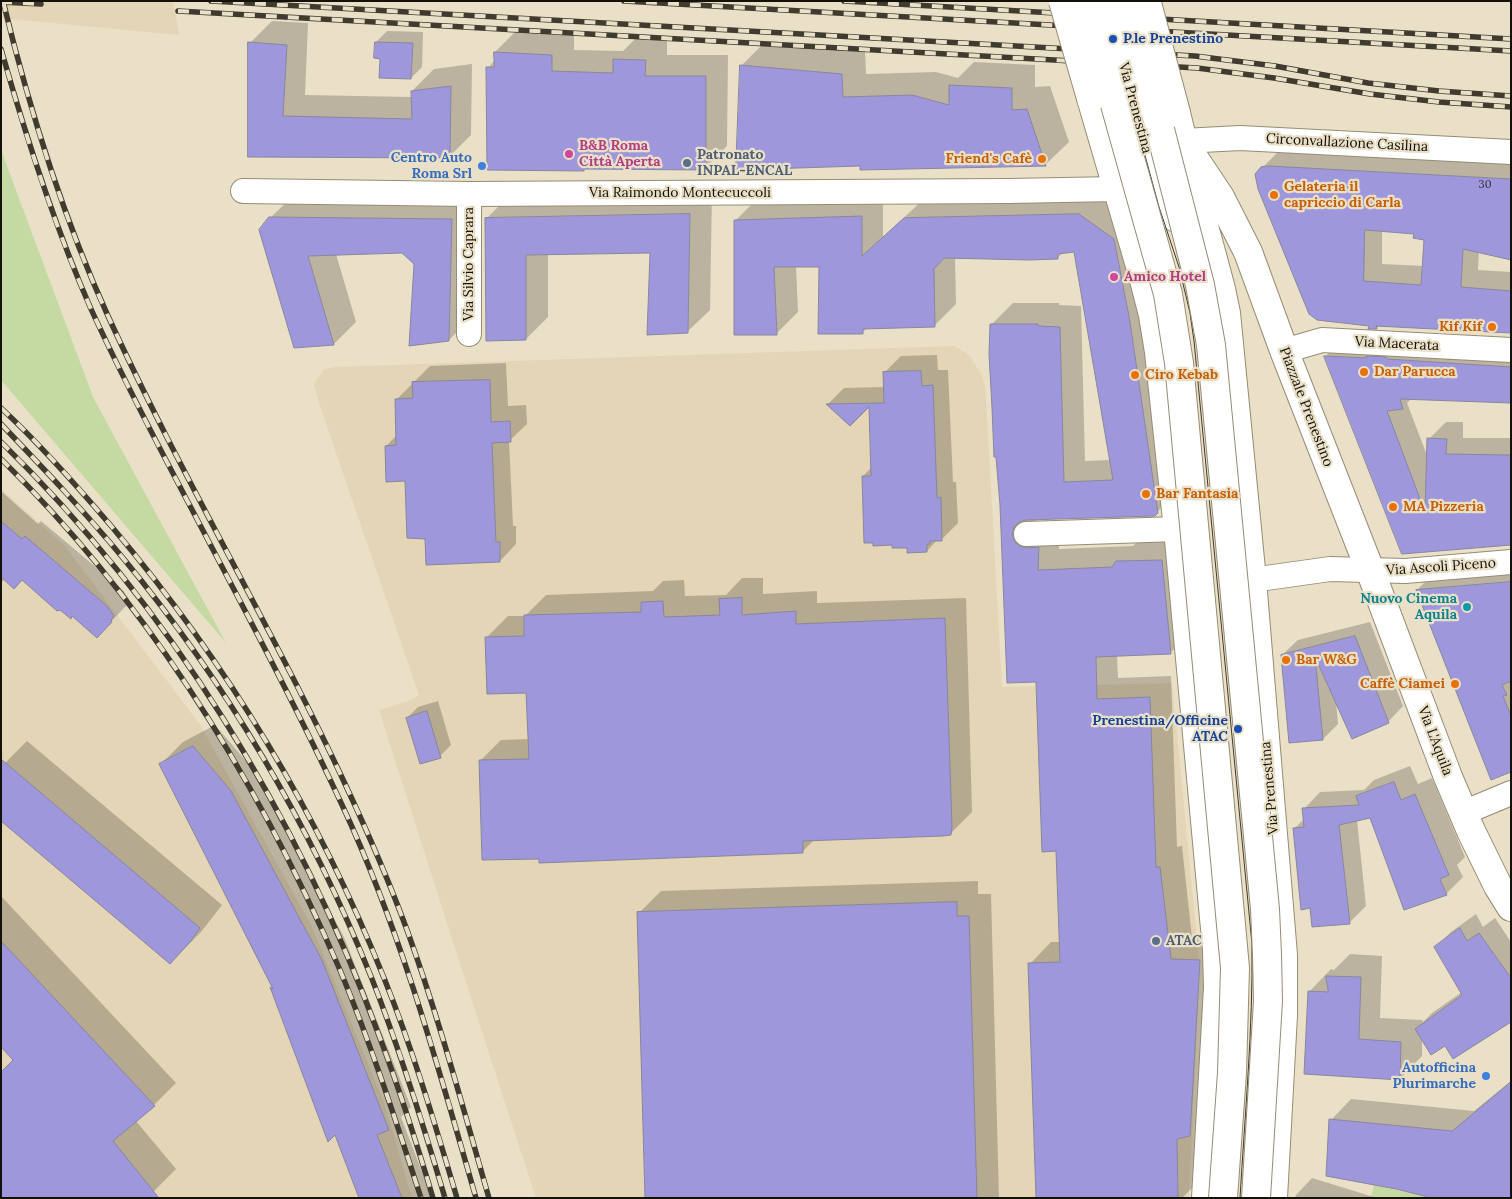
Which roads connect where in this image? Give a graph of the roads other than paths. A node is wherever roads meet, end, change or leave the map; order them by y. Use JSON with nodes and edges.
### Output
{"nodes":[{"id":1,"x":1063,"y":1,"type":"edge"},
{"id":2,"x":1086,"y":1,"type":"edge"},
{"id":3,"x":1106,"y":1,"type":"edge"},
{"id":4,"x":1140,"y":2,"type":"edge"},
{"id":5,"x":1183,"y":141,"type":"junction"},
{"id":6,"x":1511,"y":152,"type":"edge"},
{"id":7,"x":1134,"y":184,"type":"junction"},
{"id":8,"x":243,"y":192,"type":"dead end"},
{"id":9,"x":469,"y":194,"type":"junction"},
{"id":10,"x":1206,"y":234,"type":"junction"},
{"id":11,"x":1248,"y":252,"type":"junction"},
{"id":12,"x":469,"y":334,"type":"dead end"},
{"id":13,"x":1511,"y":350,"type":"edge"},
{"id":14,"x":1285,"y":353,"type":"junction"},
{"id":15,"x":1233,"y":379,"type":"joint"},
{"id":16,"x":1178,"y":529,"type":"junction"},
{"id":17,"x":1026,"y":534,"type":"dead end"},
{"id":18,"x":1511,"y":562,"type":"edge"},
{"id":19,"x":1370,"y":570,"type":"junction"},
{"id":20,"x":1252,"y":580,"type":"junction"},
{"id":21,"x":1511,"y":793,"type":"edge"},
{"id":22,"x":1463,"y":813,"type":"junction"},
{"id":23,"x":1511,"y":907,"type":"edge"},
{"id":24,"x":1206,"y":1198,"type":"edge"},
{"id":25,"x":1224,"y":1198,"type":"edge"},
{"id":26,"x":1256,"y":1198,"type":"edge"},
{"id":27,"x":1273,"y":1198,"type":"edge"}],
"edges":[{"from":1,"to":7,"type":"main road","bridge":true},
{"from":2,"to":25,"type":"main road","bridge":true},
{"from":3,"to":7,"type":"street","name":"Via Prenestina","bridge":true},
{"from":4,"to":5,"type":"main road","name":"Piazzale Prenestino","bridge":true},
{"from":4,"to":26,"type":"main road","bridge":true},
{"from":5,"to":6,"type":"street","name":"Circonvallazione Casilina"},
{"from":5,"to":7,"type":"street"},
{"from":5,"to":10,"type":"main road","name":"Piazzale Prenestino"},
{"from":5,"to":11,"type":"main road","name":"Piazzale Prenestino"},
{"from":7,"to":9,"type":"street","name":"Via Raimondo Montecuccoli"},
{"from":7,"to":10,"type":"main road"},
{"from":7,"to":16,"type":"main road"},
{"from":8,"to":9,"type":"street","name":"Via Raimondo Montecuccoli"},
{"from":9,"to":12,"type":"street","name":"Via Silvio Caprara"},
{"from":10,"to":11,"type":"main road"},
{"from":10,"to":15,"type":"main road","name":"Piazzale Prenestino"},
{"from":11,"to":14,"type":"main road","name":"Piazzale Prenestino"},
{"from":13,"to":14,"type":"street","name":"Via Macerata"},
{"from":14,"to":19,"type":"main road","name":"Piazzale Prenestino"},
{"from":15,"to":20,"type":"main road","name":"Via Prenestina"},
{"from":16,"to":17,"type":"street"},
{"from":16,"to":24,"type":"main road"},
{"from":18,"to":19,"type":"street","name":"Via Ascoli Piceno"},
{"from":19,"to":20,"type":"street"},
{"from":19,"to":22,"type":"main road","name":"Via L'Aquila"},
{"from":20,"to":27,"type":"main road","name":"Via Prenestina"},
{"from":21,"to":22,"type":"street"},
{"from":22,"to":23,"type":"main road","name":"Via L'Aquila"}]}
